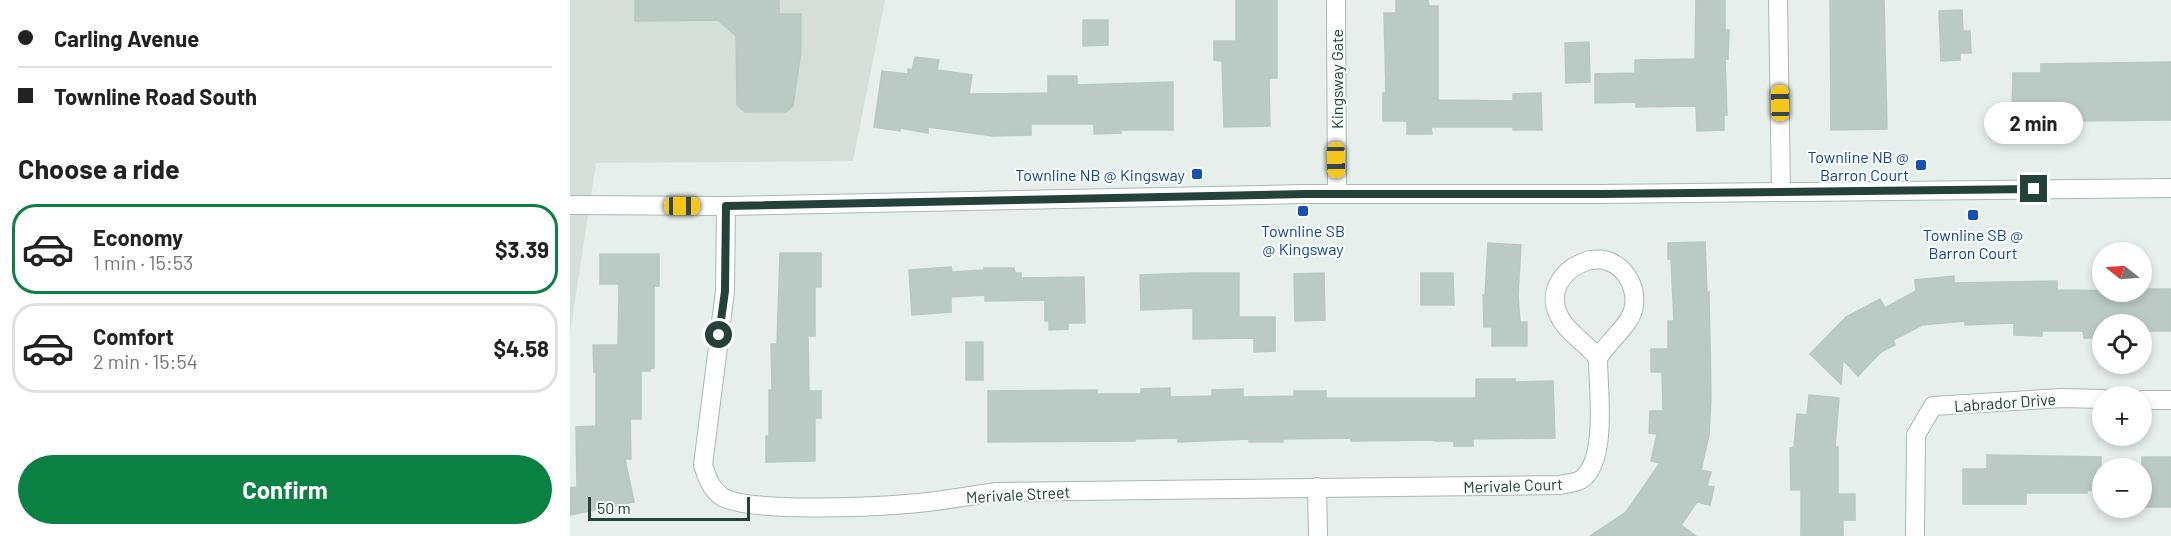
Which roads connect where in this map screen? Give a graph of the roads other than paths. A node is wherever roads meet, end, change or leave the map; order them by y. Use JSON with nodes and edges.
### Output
{"nodes":[{"id":1,"x":1336,"y":0,"type":"edge"},
{"id":2,"x":1778,"y":0,"type":"edge"},
{"id":3,"x":2171,"y":188,"type":"edge"},
{"id":4,"x":1781,"y":192,"type":"junction"},
{"id":5,"x":1337,"y":194,"type":"junction"},
{"id":6,"x":570,"y":206,"type":"edge"},
{"id":7,"x":726,"y":206,"type":"junction"},
{"id":8,"x":1598,"y":358,"type":"junction"},
{"id":9,"x":2092,"y":399,"type":"edge"},
{"id":10,"x":2152,"y":400,"type":"edge"},
{"id":11,"x":2171,"y":400,"type":"edge"},
{"id":12,"x":1317,"y":487,"type":"junction"},
{"id":13,"x":1318,"y":536,"type":"edge"},
{"id":14,"x":1915,"y":536,"type":"edge"}],
"edges":[{"from":1,"to":5,"type":"street","name":"Kingsway Gate"},
{"from":2,"to":4,"type":"street"},
{"from":3,"to":4,"type":"street"},
{"from":4,"to":5,"type":"street"},
{"from":5,"to":7,"type":"street"},
{"from":6,"to":7,"type":"street"},
{"from":7,"to":12,"type":"street","name":"Merivale Street"},
{"from":8,"to":8,"type":"street"},
{"from":8,"to":12,"type":"street","name":"Merivale Court"},
{"from":9,"to":14,"type":"street","name":"Labrador Drive"},
{"from":10,"to":11,"type":"street"},
{"from":12,"to":13,"type":"street"}]}
